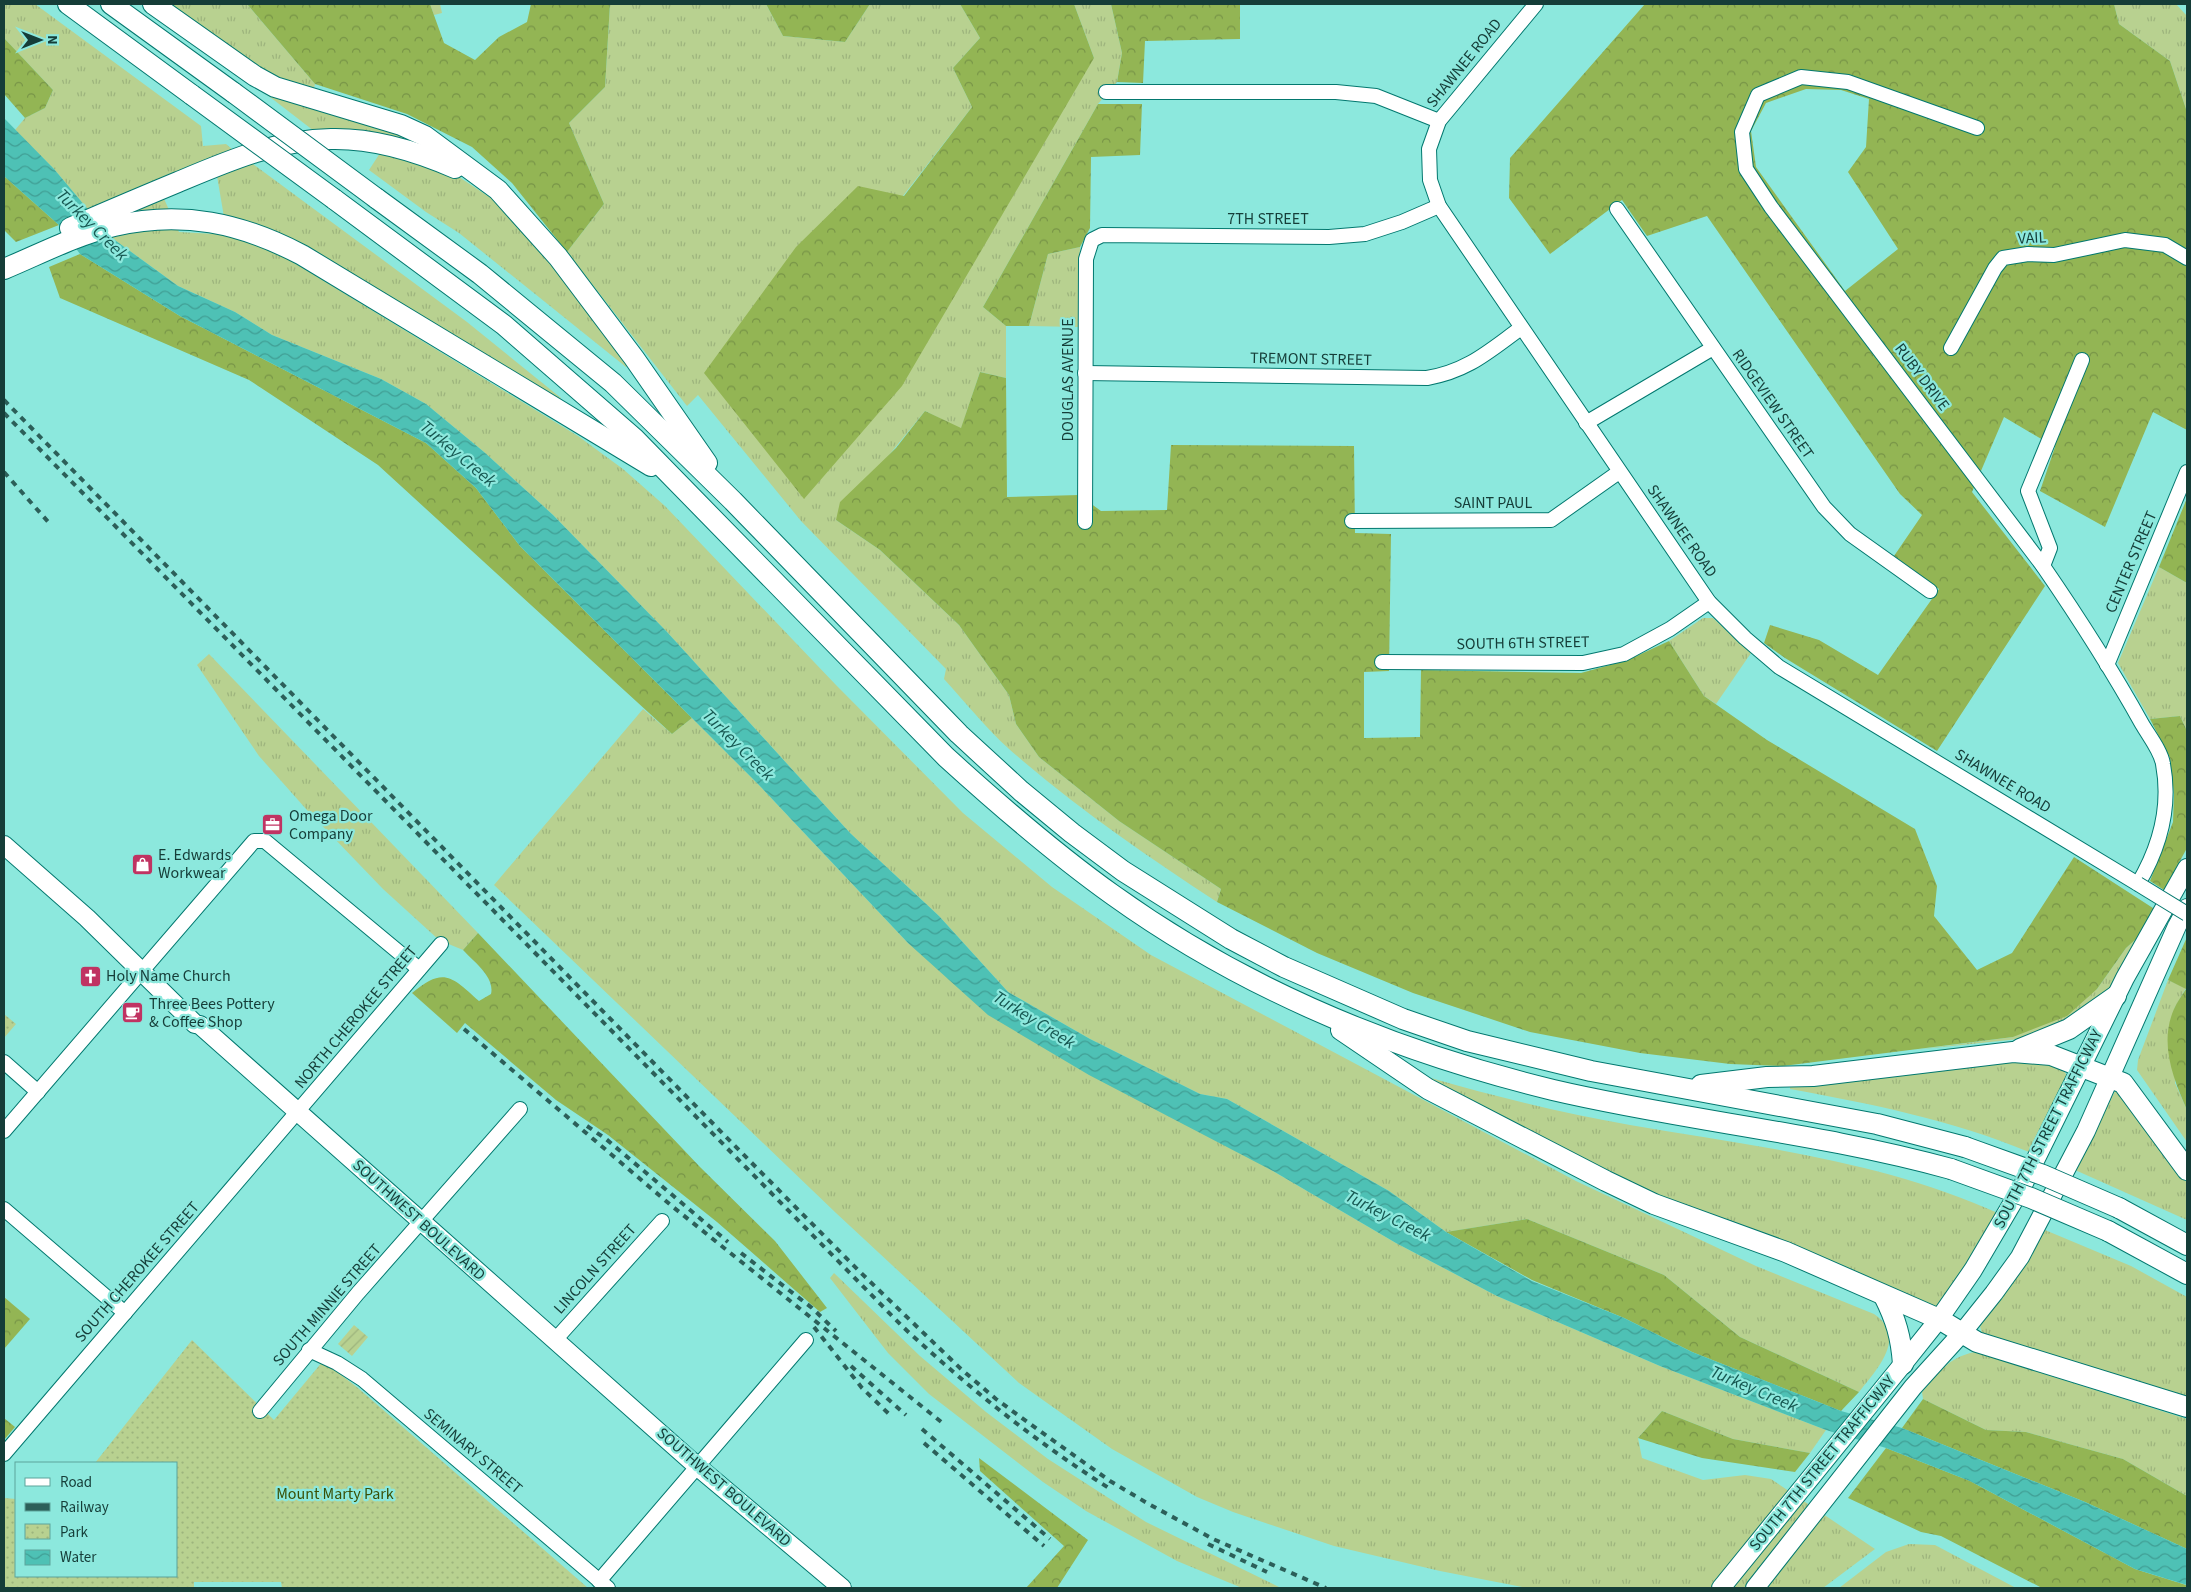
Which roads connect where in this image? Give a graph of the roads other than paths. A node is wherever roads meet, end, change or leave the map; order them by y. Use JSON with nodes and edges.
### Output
{"nodes":[{"id":1,"x":68,"y":4,"type":"edge"},
{"id":2,"x":111,"y":4,"type":"edge"},
{"id":3,"x":153,"y":4,"type":"edge"},
{"id":4,"x":1533,"y":5,"type":"edge"},
{"id":5,"x":1106,"y":92,"type":"dead end"},
{"id":6,"x":1439,"y":121,"type":"junction"},
{"id":7,"x":1977,"y":128,"type":"dead end"},
{"id":8,"x":487,"y":181,"type":"junction"},
{"id":9,"x":1439,"y":206,"type":"junction"},
{"id":10,"x":1617,"y":209,"type":"dead end"},
{"id":11,"x":1092,"y":240,"type":"joint"},
{"id":12,"x":4,"y":256,"type":"edge"},
{"id":13,"x":2187,"y":258,"type":"edge"},
{"id":14,"x":4,"y":269,"type":"edge"},
{"id":15,"x":1521,"y":328,"type":"junction"},
{"id":16,"x":1713,"y":348,"type":"junction"},
{"id":17,"x":1951,"y":348,"type":"dead end"},
{"id":18,"x":2082,"y":360,"type":"dead end"},
{"id":19,"x":1085,"y":373,"type":"junction"},
{"id":20,"x":1586,"y":423,"type":"junction"},
{"id":21,"x":1619,"y":472,"type":"junction"},
{"id":22,"x":2187,"y":472,"type":"edge"},
{"id":23,"x":680,"y":484,"type":"junction"},
{"id":24,"x":733,"y":501,"type":"junction"},
{"id":25,"x":1352,"y":521,"type":"dead end"},
{"id":26,"x":1085,"y":522,"type":"dead end"},
{"id":27,"x":2043,"y":566,"type":"junction"},
{"id":28,"x":1930,"y":591,"type":"dead end"},
{"id":29,"x":1709,"y":602,"type":"junction"},
{"id":30,"x":1382,"y":662,"type":"dead end"},
{"id":31,"x":2107,"y":664,"type":"junction"},
{"id":32,"x":4,"y":845,"type":"edge"},
{"id":33,"x":2187,"y":868,"type":"edge"},
{"id":34,"x":2138,"y":884,"type":"junction"},
{"id":35,"x":2187,"y":908,"type":"edge"},
{"id":36,"x":2187,"y":914,"type":"edge"},
{"id":37,"x":441,"y":944,"type":"dead end"},
{"id":38,"x":142,"y":970,"type":"junction"},
{"id":39,"x":419,"y":970,"type":"junction"},
{"id":40,"x":2116,"y":996,"type":"junction"},
{"id":41,"x":1305,"y":1005,"type":"junction"},
{"id":42,"x":2013,"y":1052,"type":"junction"},
{"id":43,"x":4,"y":1062,"type":"edge"},
{"id":44,"x":2081,"y":1067,"type":"junction"},
{"id":45,"x":2111,"y":1078,"type":"junction"},
{"id":46,"x":1679,"y":1088,"type":"junction"},
{"id":47,"x":38,"y":1092,"type":"junction"},
{"id":48,"x":520,"y":1109,"type":"dead end"},
{"id":49,"x":298,"y":1112,"type":"junction"},
{"id":50,"x":4,"y":1131,"type":"edge"},
{"id":51,"x":2187,"y":1170,"type":"edge"},
{"id":52,"x":4,"y":1209,"type":"edge"},
{"id":53,"x":662,"y":1221,"type":"dead end"},
{"id":54,"x":421,"y":1222,"type":"junction"},
{"id":55,"x":2187,"y":1245,"type":"edge"},
{"id":56,"x":2187,"y":1274,"type":"edge"},
{"id":57,"x":1884,"y":1296,"type":"junction"},
{"id":58,"x":125,"y":1313,"type":"junction"},
{"id":59,"x":1939,"y":1319,"type":"junction"},
{"id":60,"x":1962,"y":1333,"type":"junction"},
{"id":61,"x":555,"y":1340,"type":"junction"},
{"id":62,"x":806,"y":1340,"type":"dead end"},
{"id":63,"x":310,"y":1350,"type":"junction"},
{"id":64,"x":1899,"y":1369,"type":"junction"},
{"id":65,"x":2187,"y":1407,"type":"edge"},
{"id":66,"x":260,"y":1411,"type":"dead end"},
{"id":67,"x":4,"y":1454,"type":"edge"},
{"id":68,"x":698,"y":1467,"type":"junction"},
{"id":69,"x":604,"y":1585,"type":"edge"},
{"id":70,"x":842,"y":1588,"type":"edge"},
{"id":71,"x":1721,"y":1588,"type":"edge"},
{"id":72,"x":1754,"y":1588,"type":"edge"}],
"edges":[{"from":1,"to":23,"type":"highway","bridge":true},
{"from":2,"to":24,"type":"highway","bridge":true},
{"from":3,"to":8,"type":"highway"},
{"from":4,"to":6,"type":"street","name":"SHAWNEE ROAD"},
{"from":5,"to":6,"type":"street"},
{"from":6,"to":9,"type":"street","name":"SHAWNEE ROAD"},
{"from":7,"to":27,"type":"street","name":"RUBY DRIVE"},
{"from":8,"to":12,"type":"highway"},
{"from":8,"to":24,"type":"highway"},
{"from":9,"to":11,"type":"street","name":"7TH STREET"},
{"from":9,"to":15,"type":"street","name":"SHAWNEE ROAD"},
{"from":10,"to":16,"type":"street","name":"RIDGEVIEW STREET"},
{"from":11,"to":19,"type":"street","name":"DOUGLAS AVENUE"},
{"from":13,"to":17,"type":"street","name":"VAIL"},
{"from":14,"to":23,"type":"highway"},
{"from":15,"to":19,"type":"street","name":"TREMONT STREET"},
{"from":15,"to":20,"type":"street","name":"SHAWNEE ROAD"},
{"from":16,"to":20,"type":"street"},
{"from":16,"to":28,"type":"street","name":"RIDGEVIEW STREET"},
{"from":18,"to":27,"type":"street"},
{"from":19,"to":26,"type":"street","name":"DOUGLAS AVENUE"},
{"from":20,"to":21,"type":"street","name":"SHAWNEE ROAD"},
{"from":21,"to":25,"type":"street","name":"SAINT PAUL"},
{"from":21,"to":29,"type":"street","name":"SHAWNEE ROAD"},
{"from":22,"to":31,"type":"street","name":"CENTER STREET"},
{"from":23,"to":41,"type":"highway"},
{"from":24,"to":46,"type":"highway"},
{"from":27,"to":31,"type":"street","name":"RUBY DRIVE"},
{"from":29,"to":30,"type":"street","name":"SOUTH 6TH STREET"},
{"from":29,"to":34,"type":"street","name":"SHAWNEE ROAD"},
{"from":31,"to":34,"type":"street","name":"RUBY DRIVE"},
{"from":32,"to":38,"type":"main road","name":"SOUTHWEST BOULEVARD"},
{"from":33,"to":40,"type":"main road","name":"SOUTH 7TH STREET TRAFFICWAY"},
{"from":34,"to":36,"type":"street","name":"SHAWNEE ROAD","bridge":true},
{"from":35,"to":45,"type":"main road","name":"SOUTH 7TH STREET TRAFFICWAY"},
{"from":37,"to":39,"type":"street","name":"NORTH CHEROKEE STREET"},
{"from":38,"to":39,"type":"street"},
{"from":38,"to":47,"type":"street"},
{"from":38,"to":49,"type":"main road","name":"SOUTHWEST BOULEVARD"},
{"from":39,"to":49,"type":"street","name":"NORTH CHEROKEE STREET"},
{"from":40,"to":42,"type":"highway"},
{"from":40,"to":44,"type":"main road","name":"SOUTH 7TH STREET TRAFFICWAY"},
{"from":41,"to":56,"type":"highway","bridge":true},
{"from":41,"to":57,"type":"highway"},
{"from":42,"to":44,"type":"highway"},
{"from":42,"to":46,"type":"highway"},
{"from":43,"to":47,"type":"street"},
{"from":44,"to":45,"type":"highway"},
{"from":44,"to":59,"type":"main road","name":"SOUTH 7TH STREET TRAFFICWAY"},
{"from":45,"to":51,"type":"highway"},
{"from":45,"to":60,"type":"main road","name":"SOUTH 7TH STREET TRAFFICWAY"},
{"from":46,"to":55,"type":"highway","bridge":true},
{"from":47,"to":50,"type":"street"},
{"from":48,"to":54,"type":"street","name":"SOUTH MINNIE STREET"},
{"from":49,"to":54,"type":"main road","name":"SOUTHWEST BOULEVARD"},
{"from":49,"to":58,"type":"street","name":"SOUTH CHEROKEE STREET"},
{"from":52,"to":58,"type":"street"},
{"from":53,"to":61,"type":"street","name":"LINCOLN STREET"},
{"from":54,"to":61,"type":"main road","name":"SOUTHWEST BOULEVARD"},
{"from":54,"to":63,"type":"street","name":"SOUTH MINNIE STREET"},
{"from":57,"to":59,"type":"highway"},
{"from":57,"to":64,"type":"highway"},
{"from":58,"to":67,"type":"street","name":"SOUTH CHEROKEE STREET"},
{"from":59,"to":60,"type":"highway"},
{"from":59,"to":64,"type":"main road","name":"SOUTH 7TH STREET TRAFFICWAY"},
{"from":60,"to":65,"type":"highway"},
{"from":60,"to":72,"type":"main road","name":"SOUTH 7TH STREET TRAFFICWAY"},
{"from":61,"to":68,"type":"main road","name":"SOUTHWEST BOULEVARD"},
{"from":62,"to":68,"type":"street"},
{"from":63,"to":66,"type":"street","name":"SOUTH MINNIE STREET"},
{"from":63,"to":69,"type":"street","name":"SEMINARY STREET"},
{"from":64,"to":71,"type":"main road","name":"SOUTH 7TH STREET TRAFFICWAY"},
{"from":68,"to":69,"type":"street"},
{"from":68,"to":70,"type":"main road","name":"SOUTHWEST BOULEVARD"}]}
